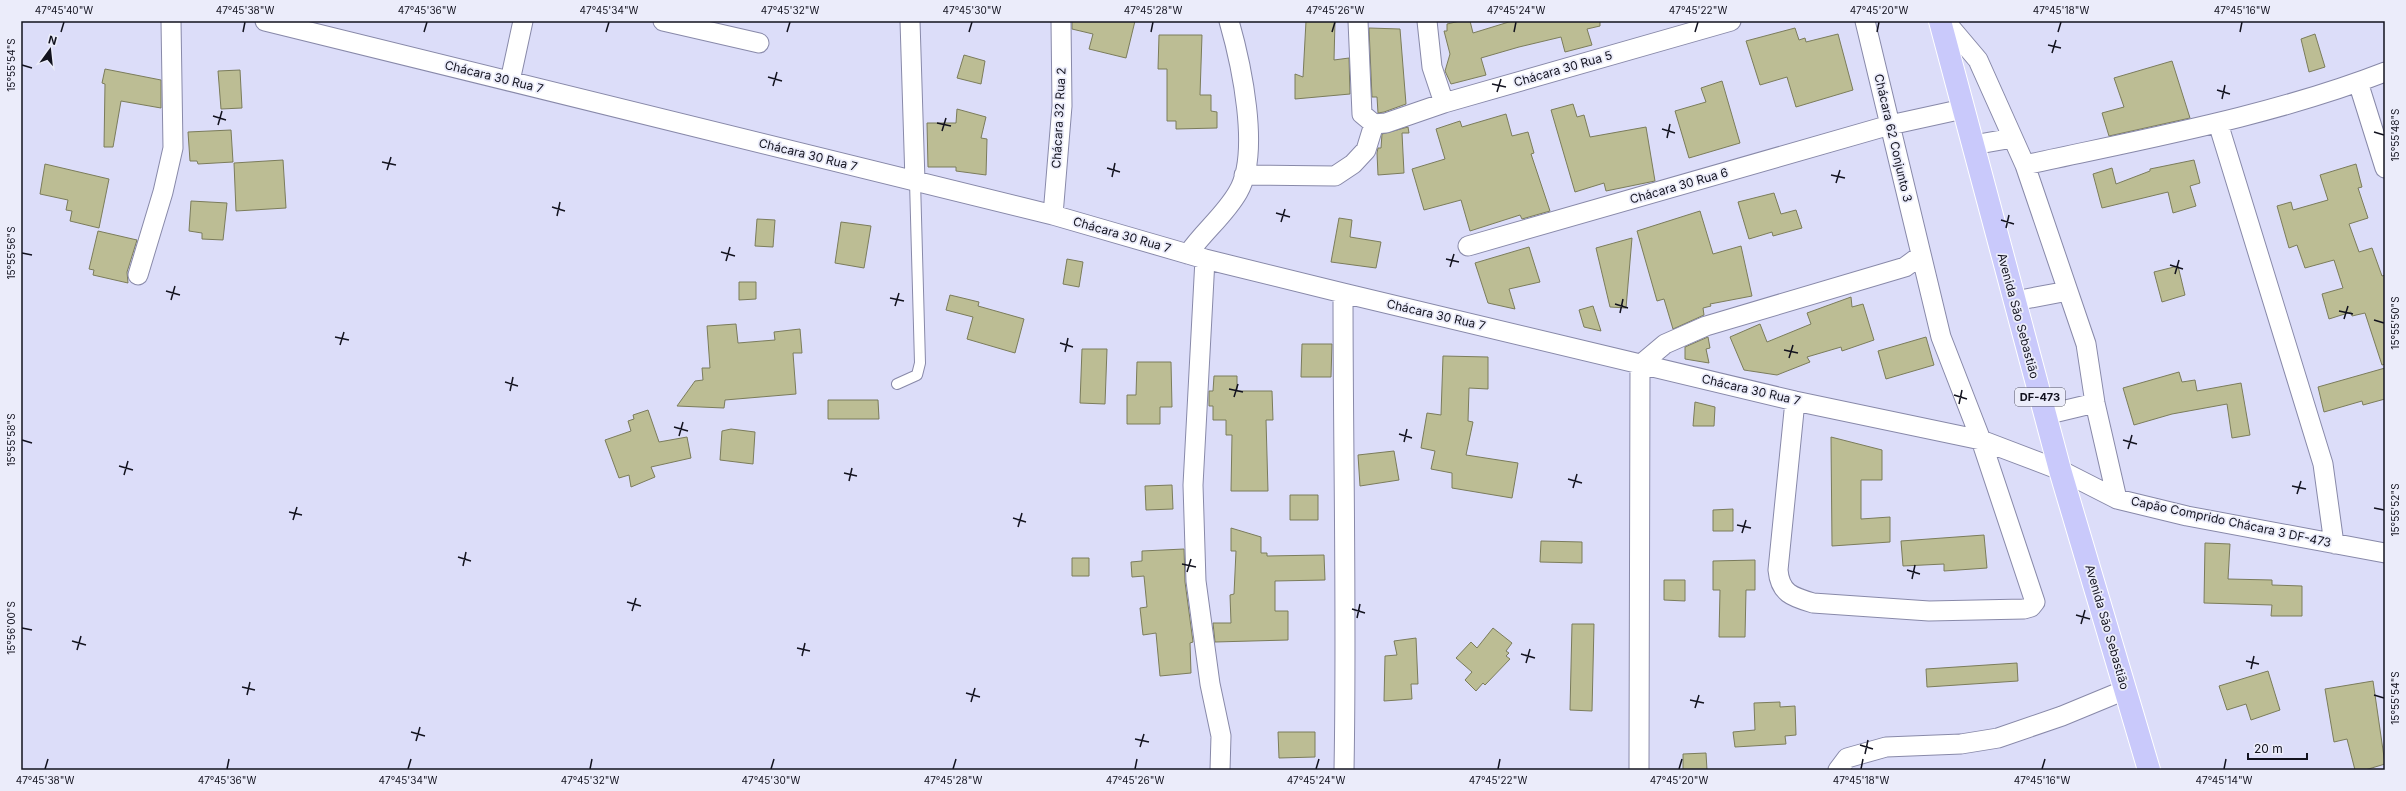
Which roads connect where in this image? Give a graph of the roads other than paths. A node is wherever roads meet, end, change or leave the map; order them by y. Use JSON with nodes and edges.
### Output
{"nodes":[{"id":1,"x":171,"y":21,"type":"edge"},
{"id":2,"x":265,"y":21,"type":"edge"},
{"id":3,"x":523,"y":21,"type":"edge"},
{"id":4,"x":663,"y":21,"type":"edge"},
{"id":5,"x":910,"y":21,"type":"edge"},
{"id":6,"x":1061,"y":21,"type":"edge"},
{"id":7,"x":1229,"y":21,"type":"edge"},
{"id":8,"x":1358,"y":21,"type":"edge"},
{"id":9,"x":1427,"y":21,"type":"edge"},
{"id":10,"x":1731,"y":21,"type":"edge"},
{"id":11,"x":1865,"y":21,"type":"edge"},
{"id":12,"x":1940,"y":21,"type":"edge"},
{"id":13,"x":1945,"y":21,"type":"edge"},
{"id":14,"x":758,"y":43,"type":"dead end"},
{"id":15,"x":2385,"y":72,"type":"edge"},
{"id":16,"x":510,"y":81,"type":"junction"},
{"id":17,"x":2358,"y":82,"type":"junction"},
{"id":18,"x":1444,"y":103,"type":"junction"},
{"id":19,"x":1963,"y":109,"type":"junction"},
{"id":20,"x":2218,"y":123,"type":"junction"},
{"id":21,"x":1374,"y":124,"type":"junction"},
{"id":22,"x":1890,"y":125,"type":"junction"},
{"id":23,"x":2012,"y":138,"type":"junction"},
{"id":24,"x":1973,"y":145,"type":"junction"},
{"id":25,"x":2024,"y":165,"type":"junction"},
{"id":26,"x":2385,"y":168,"type":"edge"},
{"id":27,"x":1244,"y":175,"type":"junction"},
{"id":28,"x":915,"y":181,"type":"junction"},
{"id":29,"x":1053,"y":215,"type":"junction"},
{"id":30,"x":1468,"y":246,"type":"dead end"},
{"id":31,"x":1920,"y":256,"type":"junction"},
{"id":32,"x":1197,"y":257,"type":"junction"},
{"id":33,"x":138,"y":275,"type":"dead end"},
{"id":34,"x":2068,"y":291,"type":"junction"},
{"id":35,"x":1342,"y":293,"type":"junction"},
{"id":36,"x":2014,"y":301,"type":"junction"},
{"id":37,"x":1640,"y":365,"type":"junction"},
{"id":38,"x":896,"y":384,"type":"dead end"},
{"id":39,"x":1795,"y":401,"type":"junction"},
{"id":40,"x":2095,"y":403,"type":"junction"},
{"id":41,"x":2045,"y":415,"type":"junction"},
{"id":42,"x":1981,"y":440,"type":"junction"},
{"id":43,"x":2060,"y":470,"type":"junction"},
{"id":44,"x":2118,"y":499,"type":"junction"},
{"id":45,"x":2334,"y":544,"type":"junction"},
{"id":46,"x":2385,"y":553,"type":"edge"},
{"id":47,"x":2125,"y":690,"type":"junction"},
{"id":48,"x":1220,"y":770,"type":"edge"},
{"id":49,"x":1344,"y":770,"type":"edge"},
{"id":50,"x":1639,"y":770,"type":"edge"},
{"id":51,"x":1838,"y":770,"type":"edge"},
{"id":52,"x":2149,"y":770,"type":"edge"}],
"edges":[{"from":1,"to":33,"type":"street"},
{"from":2,"to":16,"type":"street","name":"Chácara 30 Rua 7"},
{"from":3,"to":16,"type":"street"},
{"from":4,"to":14,"type":"street"},
{"from":5,"to":28,"type":"street"},
{"from":6,"to":29,"type":"street","name":"Chácara 32 Rua 2"},
{"from":7,"to":27,"type":"street"},
{"from":8,"to":21,"type":"street"},
{"from":9,"to":18,"type":"street"},
{"from":10,"to":18,"type":"street","name":"Chácara 30 Rua 5"},
{"from":11,"to":22,"type":"street","name":"Chácara 62 Conjunto 3"},
{"from":12,"to":19,"type":"main road","name":"Avenida São Sebastião","number":"DF-473"},
{"from":13,"to":23,"type":"street"},
{"from":15,"to":17,"type":"street"},
{"from":16,"to":28,"type":"street","name":"Chácara 30 Rua 7"},
{"from":17,"to":20,"type":"street"},
{"from":17,"to":26,"type":"street"},
{"from":18,"to":21,"type":"street","name":"Chácara 30 Rua 5"},
{"from":19,"to":22,"type":"street","name":"Chácara 30 Rua 6"},
{"from":19,"to":24,"type":"main road","name":"Avenida São Sebastião","number":"DF-473"},
{"from":20,"to":25,"type":"street"},
{"from":20,"to":45,"type":"street"},
{"from":21,"to":27,"type":"street"},
{"from":22,"to":30,"type":"street","name":"Chácara 30 Rua 6"},
{"from":22,"to":31,"type":"street","name":"Chácara 62 Conjunto 3"},
{"from":23,"to":24,"type":"street"},
{"from":23,"to":25,"type":"street"},
{"from":24,"to":36,"type":"main road","name":"Avenida São Sebastião","number":"DF-473"},
{"from":25,"to":34,"type":"street"},
{"from":27,"to":32,"type":"street"},
{"from":28,"to":29,"type":"street","name":"Chácara 30 Rua 7"},
{"from":28,"to":38,"type":"lane"},
{"from":29,"to":32,"type":"street","name":"Chácara 30 Rua 7"},
{"from":31,"to":37,"type":"street"},
{"from":31,"to":42,"type":"street"},
{"from":32,"to":35,"type":"street","name":"Chácara 30 Rua 7"},
{"from":32,"to":48,"type":"street"},
{"from":34,"to":36,"type":"street"},
{"from":34,"to":40,"type":"street"},
{"from":35,"to":37,"type":"street","name":"Chácara 30 Rua 7"},
{"from":35,"to":49,"type":"street"},
{"from":36,"to":41,"type":"main road","name":"Avenida São Sebastião","number":"DF-473"},
{"from":37,"to":39,"type":"street","name":"Chácara 30 Rua 7"},
{"from":37,"to":50,"type":"street"},
{"from":39,"to":42,"type":"street","name":"Chácara 30 Rua 7"},
{"from":39,"to":42,"type":"street"},
{"from":40,"to":41,"type":"street"},
{"from":40,"to":44,"type":"street"},
{"from":41,"to":43,"type":"main road","name":"Avenida São Sebastião","number":"DF-473"},
{"from":42,"to":43,"type":"street","name":"Chácara 30 Rua 7"},
{"from":43,"to":44,"type":"street","name":"Capão Comprido Chácara 3 DF-473"},
{"from":43,"to":47,"type":"main road","name":"Avenida São Sebastião","number":"DF-473"},
{"from":44,"to":45,"type":"street","name":"Capão Comprido Chácara 3 DF-473"},
{"from":45,"to":46,"type":"street","name":"Capão Comprido Chácara 3 DF-473"},
{"from":47,"to":51,"type":"street"},
{"from":47,"to":52,"type":"main road","name":"Avenida São Sebastião","number":"DF-473"}]}
